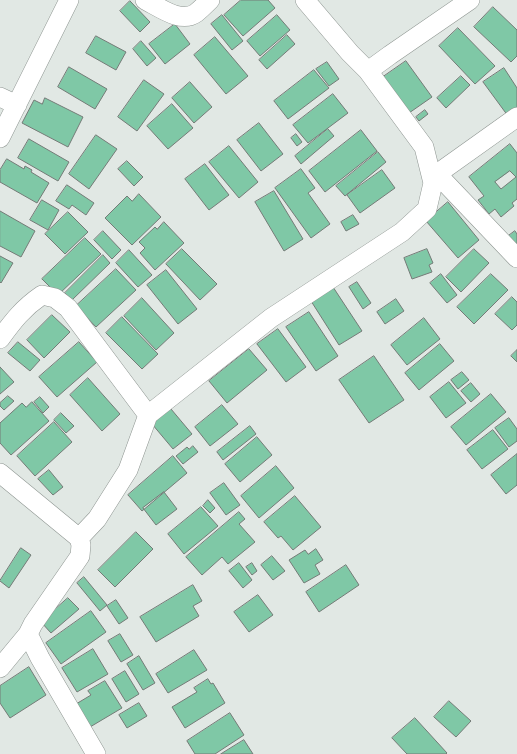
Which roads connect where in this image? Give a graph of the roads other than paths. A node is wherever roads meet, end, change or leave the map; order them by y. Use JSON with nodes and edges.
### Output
{"nodes":[{"id":1,"x":69,"y":0,"type":"edge"},
{"id":2,"x":146,"y":0,"type":"edge"},
{"id":3,"x":210,"y":0,"type":"edge"},
{"id":4,"x":305,"y":0,"type":"edge"},
{"id":5,"x":470,"y":0,"type":"edge"},
{"id":6,"x":350,"y":53,"type":"junction"},
{"id":7,"x":390,"y":55,"type":"junction"},
{"id":8,"x":368,"y":71,"type":"junction"},
{"id":9,"x":8,"y":101,"type":"edge"},
{"id":10,"x":517,"y":117,"type":"edge"},
{"id":11,"x":0,"y":138,"type":"edge"},
{"id":12,"x":435,"y":178,"type":"junction"},
{"id":13,"x":517,"y":258,"type":"edge"},
{"id":14,"x":0,"y":339,"type":"edge"},
{"id":15,"x":148,"y":415,"type":"junction"},
{"id":16,"x":0,"y":473,"type":"edge"},
{"id":17,"x":79,"y":538,"type":"junction"},
{"id":18,"x":28,"y":634,"type":"junction"},
{"id":19,"x":0,"y":668,"type":"edge"},
{"id":20,"x":96,"y":754,"type":"edge"}],
"edges":[{"from":1,"to":9,"type":"street"},
{"from":2,"to":3,"type":"street"},
{"from":4,"to":6,"type":"street"},
{"from":5,"to":7,"type":"street"},
{"from":6,"to":7,"type":"street"},
{"from":6,"to":8,"type":"street"},
{"from":7,"to":8,"type":"street"},
{"from":8,"to":12,"type":"street"},
{"from":9,"to":11,"type":"street"},
{"from":10,"to":12,"type":"street"},
{"from":12,"to":13,"type":"street"},
{"from":12,"to":15,"type":"street"},
{"from":14,"to":15,"type":"street"},
{"from":15,"to":17,"type":"street"},
{"from":16,"to":17,"type":"street"},
{"from":17,"to":18,"type":"street"},
{"from":18,"to":19,"type":"street"},
{"from":18,"to":20,"type":"street"}]}
